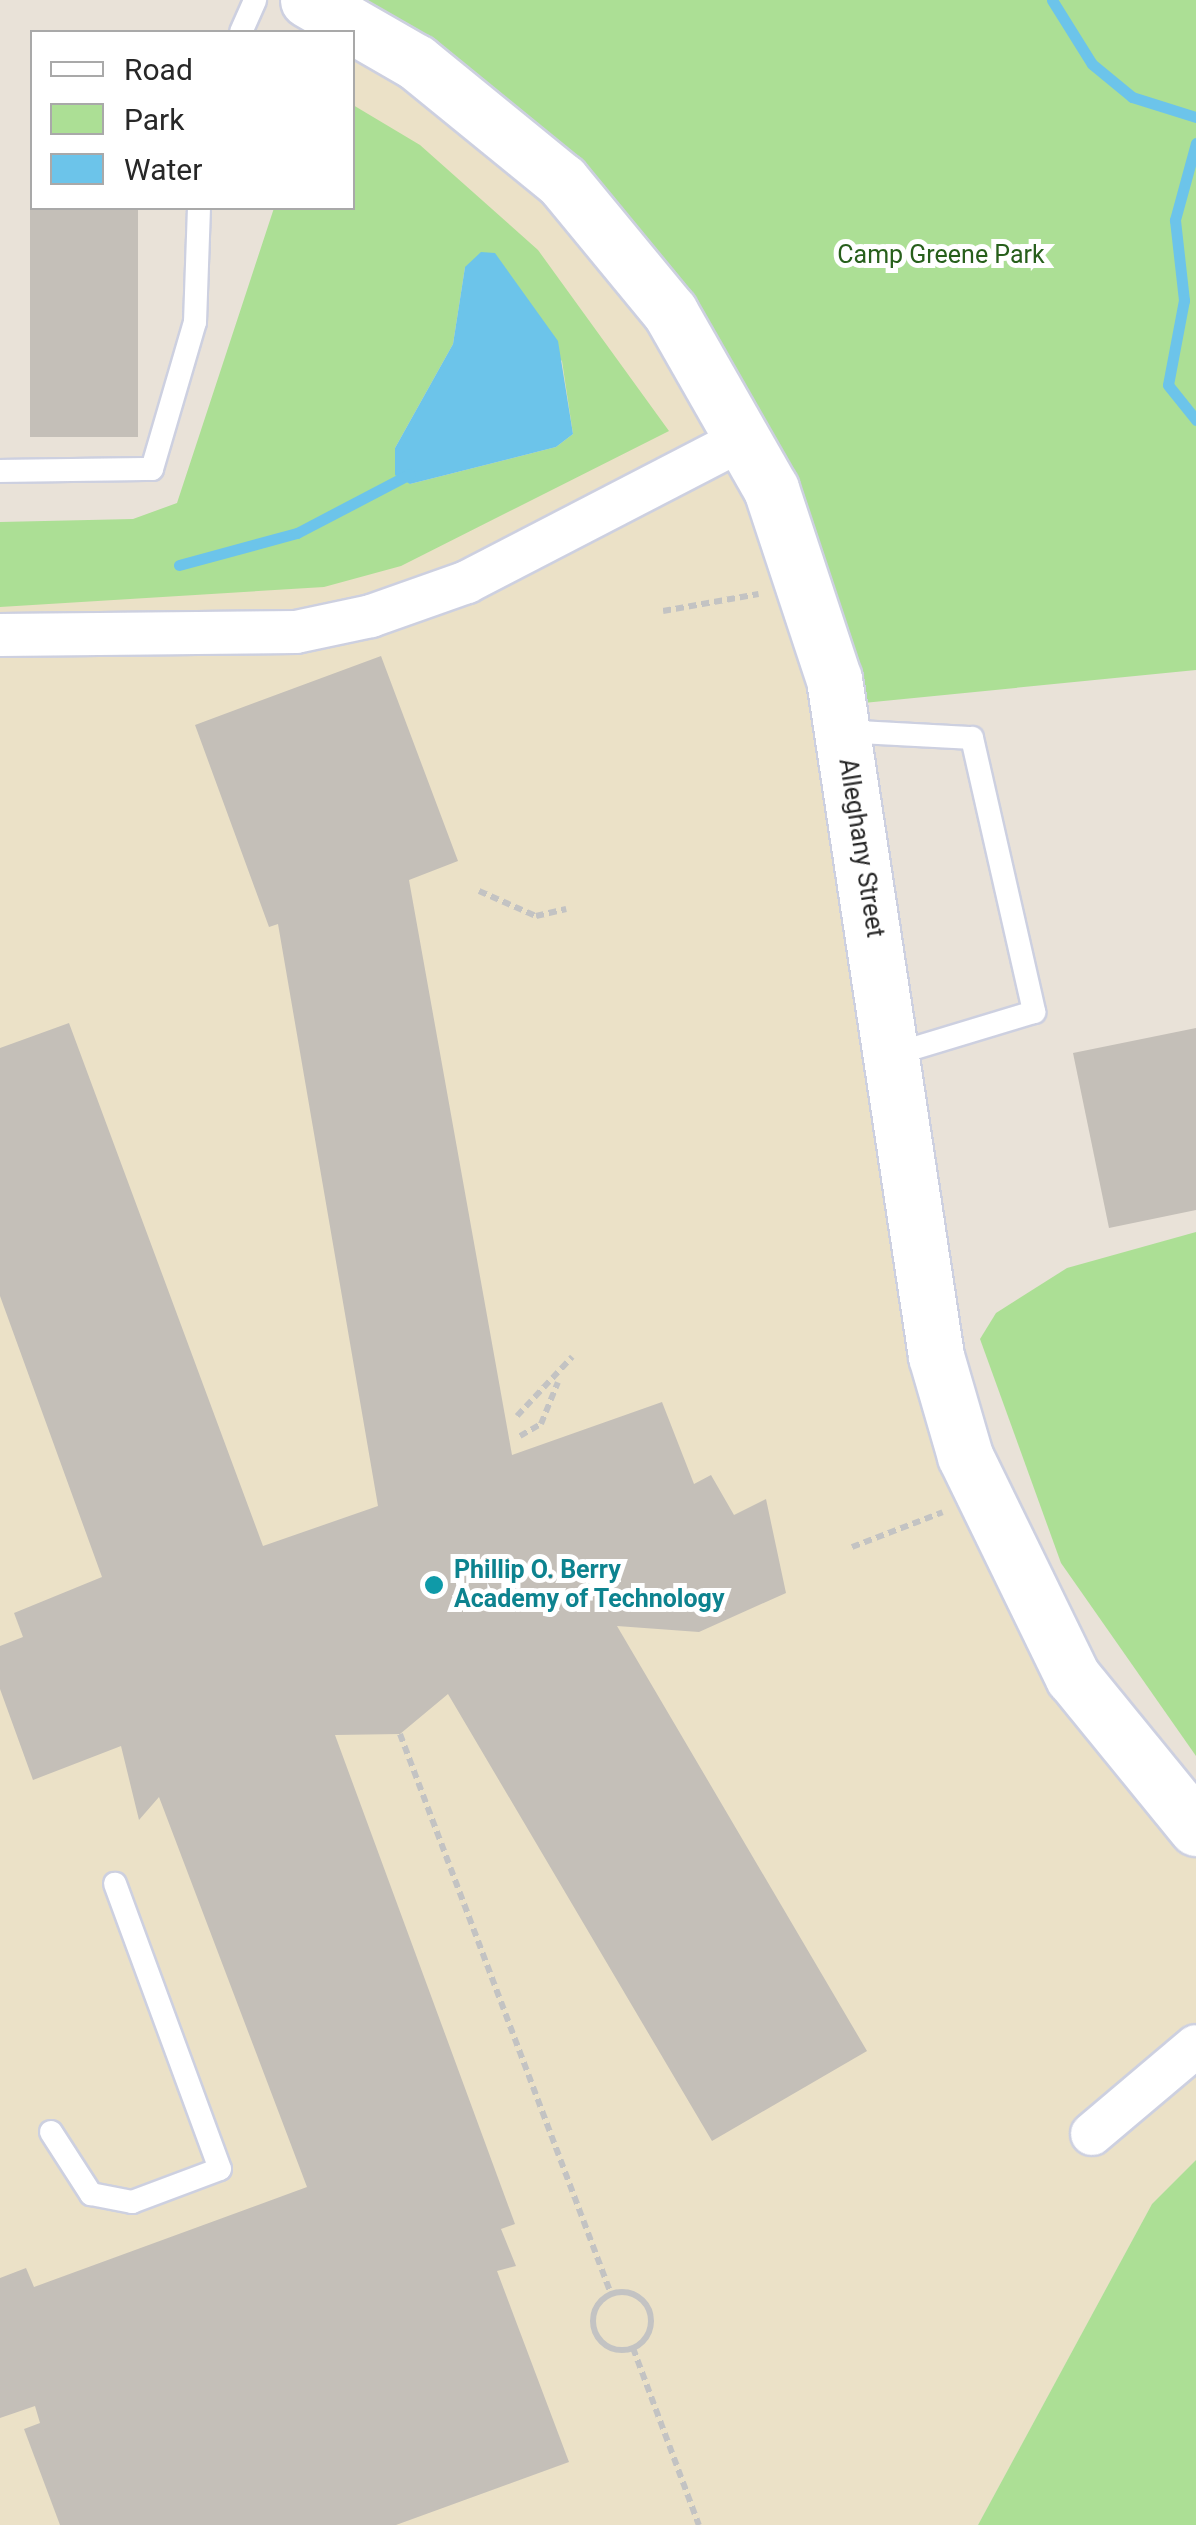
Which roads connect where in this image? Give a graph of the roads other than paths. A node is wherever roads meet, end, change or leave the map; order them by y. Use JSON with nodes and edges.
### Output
{"nodes":[{"id":1,"x":255,"y":0,"type":"edge"},
{"id":2,"x":308,"y":0,"type":"edge"},
{"id":3,"x":241,"y":30,"type":"edge"},
{"id":4,"x":199,"y":210,"type":"edge"},
{"id":5,"x":745,"y":438,"type":"junction"},
{"id":6,"x":0,"y":471,"type":"edge"},
{"id":7,"x":0,"y":635,"type":"edge"},
{"id":8,"x":842,"y":731,"type":"junction"},
{"id":9,"x":892,"y":1056,"type":"junction"},
{"id":10,"x":1196,"y":1828,"type":"edge"},
{"id":11,"x":115,"y":1884,"type":"dead end"},
{"id":12,"x":1196,"y":2046,"type":"edge"},
{"id":13,"x":51,"y":2132,"type":"dead end"},
{"id":14,"x":1092,"y":2134,"type":"dead end"}],
"edges":[{"from":1,"to":3,"type":"lane"},
{"from":2,"to":5,"type":"street","name":"Alleghany Street"},
{"from":4,"to":6,"type":"lane"},
{"from":5,"to":7,"type":"street"},
{"from":5,"to":8,"type":"street","name":"Alleghany Street"},
{"from":8,"to":9,"type":"street","name":"Alleghany Street"},
{"from":8,"to":9,"type":"lane"},
{"from":9,"to":10,"type":"street","name":"Alleghany Street"},
{"from":11,"to":13,"type":"lane"},
{"from":12,"to":14,"type":"street"}]}
